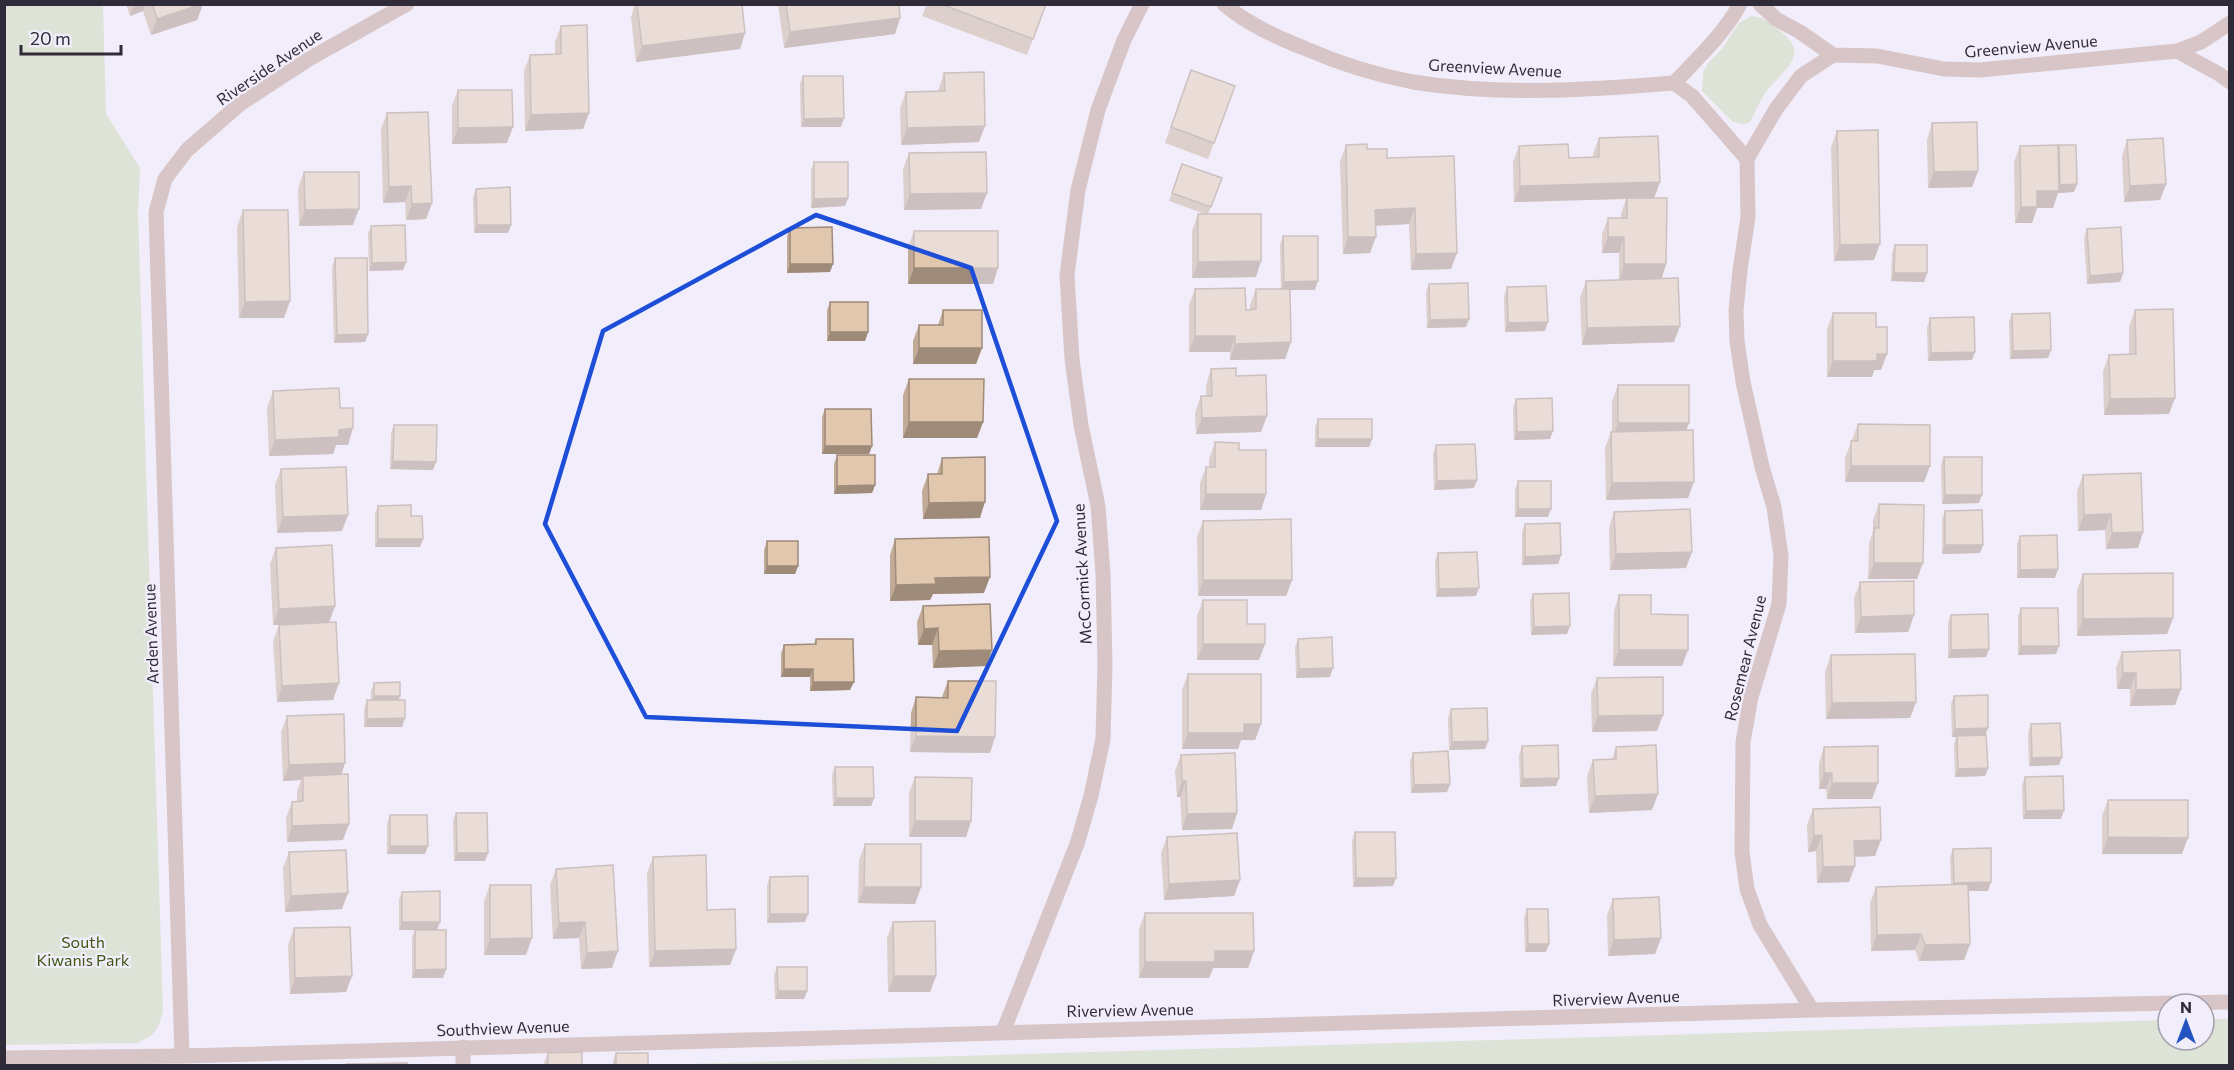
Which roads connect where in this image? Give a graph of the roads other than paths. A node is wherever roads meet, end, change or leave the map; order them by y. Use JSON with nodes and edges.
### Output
{"nodes":[{"id":1,"x":407,"y":4,"type":"edge"},
{"id":2,"x":1142,"y":4,"type":"edge"},
{"id":3,"x":1224,"y":4,"type":"edge"},
{"id":4,"x":1740,"y":4,"type":"edge"},
{"id":5,"x":1760,"y":4,"type":"edge"},
{"id":6,"x":2229,"y":23,"type":"edge"},
{"id":7,"x":2177,"y":51,"type":"junction"},
{"id":8,"x":1833,"y":55,"type":"junction"},
{"id":9,"x":2229,"y":82,"type":"edge"},
{"id":10,"x":1674,"y":83,"type":"junction"},
{"id":11,"x":1747,"y":159,"type":"junction"},
{"id":12,"x":156,"y":212,"type":"joint"},
{"id":13,"x":2229,"y":1002,"type":"edge"},
{"id":14,"x":1812,"y":1010,"type":"junction"},
{"id":15,"x":1003,"y":1032,"type":"junction"},
{"id":16,"x":463,"y":1047,"type":"junction"},
{"id":17,"x":182,"y":1056,"type":"junction"},
{"id":18,"x":4,"y":1058,"type":"edge"},
{"id":19,"x":464,"y":1065,"type":"edge"}],
"edges":[{"from":1,"to":12,"type":"street","name":"Riverside Avenue"},
{"from":2,"to":15,"type":"street","name":"McCormick Avenue"},
{"from":3,"to":10,"type":"street","name":"Greenview Avenue"},
{"from":4,"to":10,"type":"street"},
{"from":5,"to":8,"type":"street"},
{"from":6,"to":7,"type":"street","name":"Greenview Avenue"},
{"from":7,"to":8,"type":"street","name":"Greenview Avenue"},
{"from":7,"to":9,"type":"street"},
{"from":8,"to":11,"type":"street"},
{"from":10,"to":11,"type":"street"},
{"from":11,"to":14,"type":"street","name":"Rosemear Avenue"},
{"from":12,"to":17,"type":"street","name":"Arden Avenue"},
{"from":13,"to":14,"type":"street","name":"Riverview Avenue"},
{"from":14,"to":15,"type":"street","name":"Riverview Avenue"},
{"from":15,"to":16,"type":"street","name":"Southview Avenue"},
{"from":16,"to":17,"type":"street","name":"Southview Avenue"},
{"from":16,"to":19,"type":"street"},
{"from":17,"to":18,"type":"street","name":"Southview Avenue"}]}
